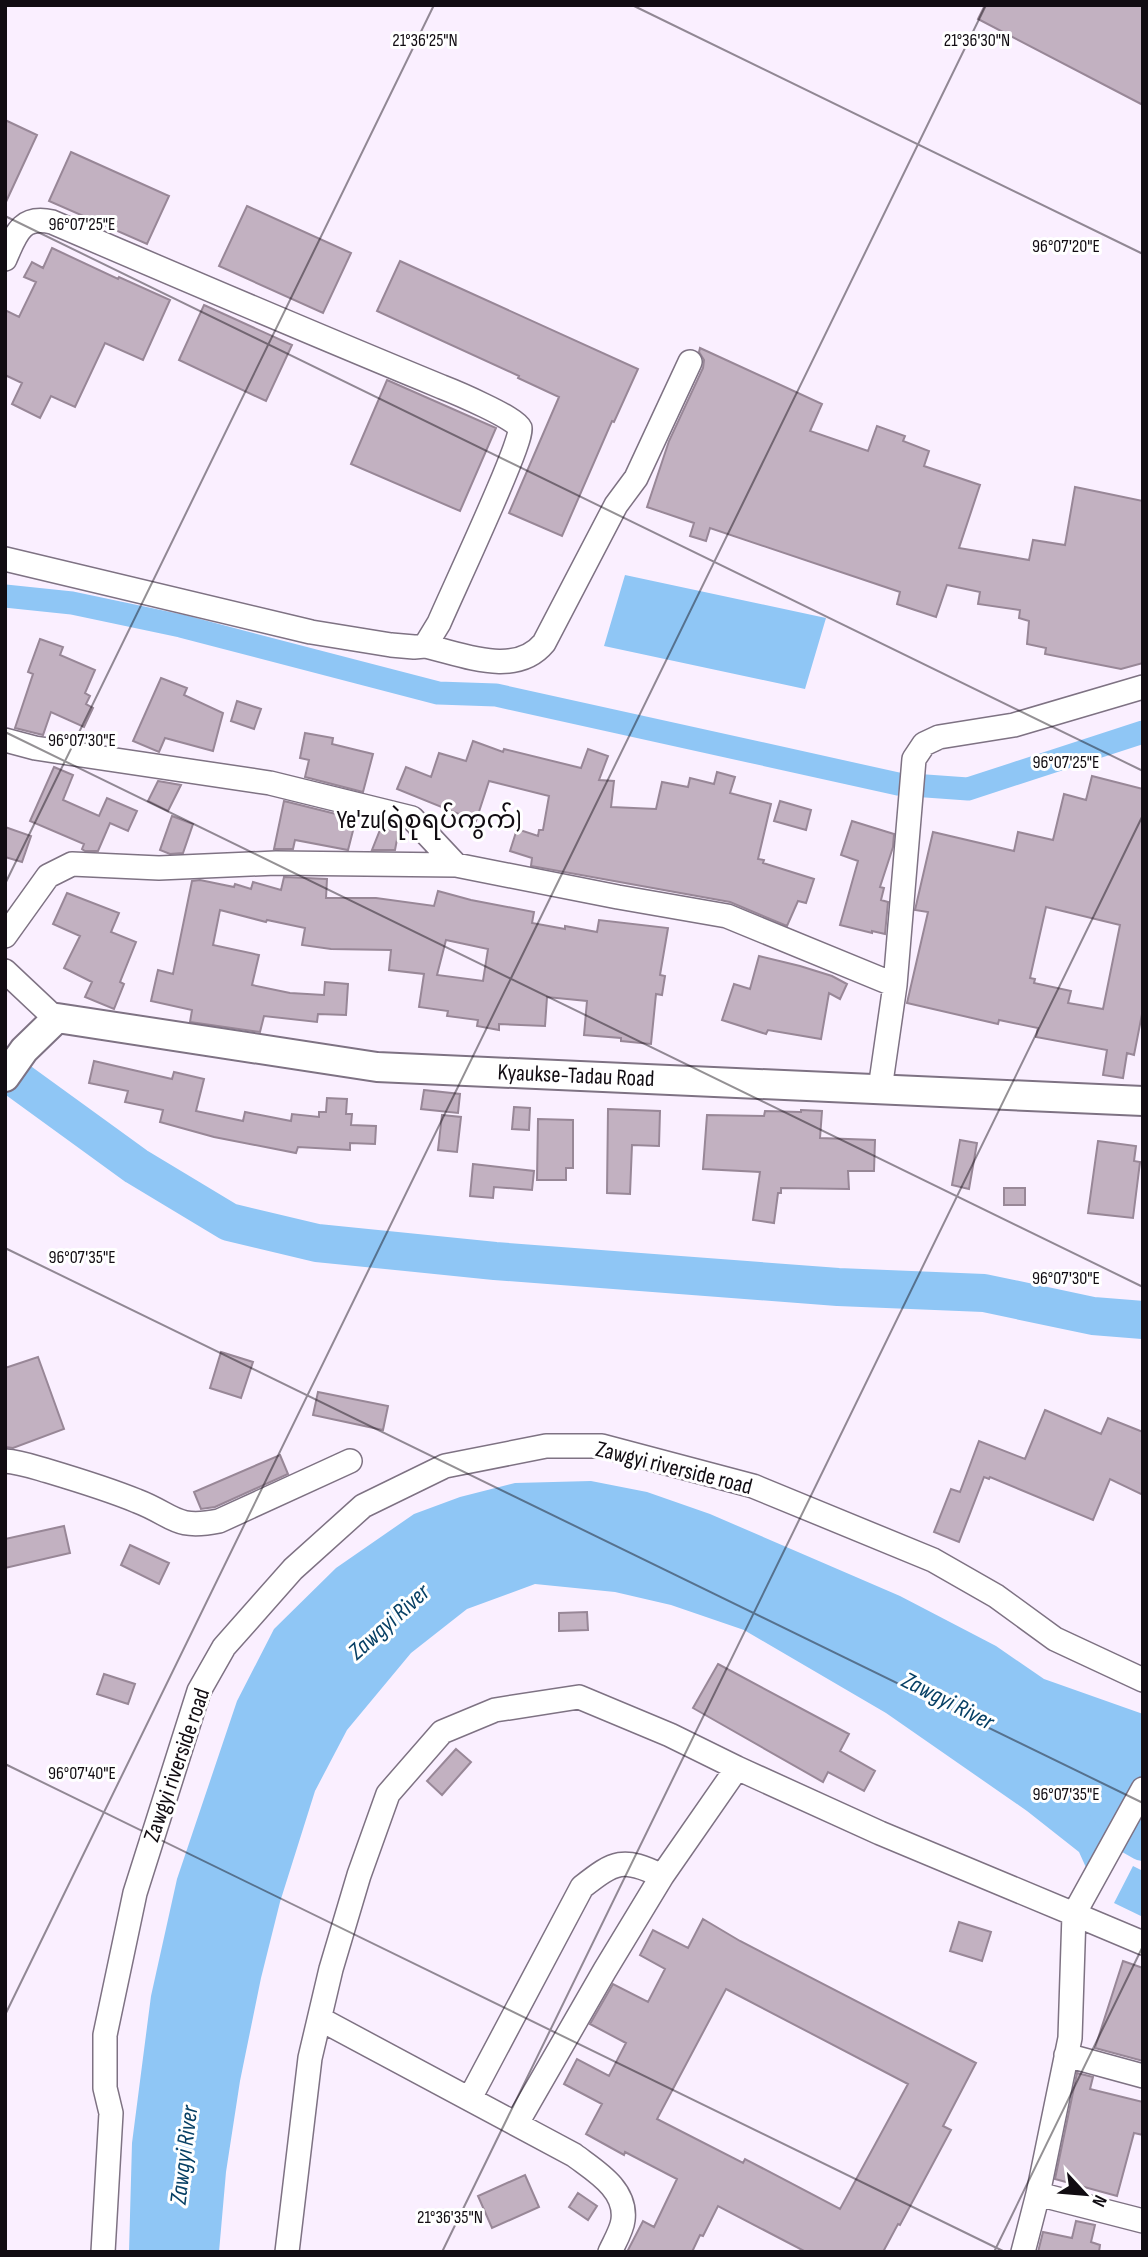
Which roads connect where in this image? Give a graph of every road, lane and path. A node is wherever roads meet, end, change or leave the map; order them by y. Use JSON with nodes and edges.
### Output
{"nodes":[{"id":1,"x":5,"y":259,"type":"edge"},
{"id":2,"x":690,"y":362,"type":"dead end"},
{"id":3,"x":5,"y":559,"type":"edge"},
{"id":4,"x":425,"y":646,"type":"junction"},
{"id":5,"x":1143,"y":687,"type":"edge"},
{"id":6,"x":5,"y":740,"type":"edge"},
{"id":7,"x":456,"y":864,"type":"junction"},
{"id":8,"x":5,"y":936,"type":"edge"},
{"id":9,"x":5,"y":971,"type":"edge"},
{"id":10,"x":895,"y":985,"type":"junction"},
{"id":11,"x":56,"y":1019,"type":"junction"},
{"id":12,"x":5,"y":1077,"type":"edge"},
{"id":13,"x":880,"y":1089,"type":"junction"},
{"id":14,"x":1143,"y":1101,"type":"edge"},
{"id":15,"x":5,"y":1461,"type":"edge"},
{"id":16,"x":350,"y":1461,"type":"dead end"},
{"id":17,"x":1143,"y":1680,"type":"edge"},
{"id":18,"x":737,"y":1768,"type":"junction"},
{"id":19,"x":1143,"y":1789,"type":"edge"},
{"id":20,"x":662,"y":1876,"type":"junction"},
{"id":21,"x":1074,"y":1914,"type":"junction"},
{"id":22,"x":1143,"y":1943,"type":"edge"},
{"id":23,"x":320,"y":2018,"type":"junction"},
{"id":24,"x":1066,"y":2055,"type":"junction"},
{"id":25,"x":1143,"y":2076,"type":"edge"},
{"id":26,"x":470,"y":2098,"type":"junction"},
{"id":27,"x":517,"y":2123,"type":"junction"},
{"id":28,"x":1038,"y":2194,"type":"junction"},
{"id":29,"x":1143,"y":2221,"type":"edge"},
{"id":30,"x":103,"y":2252,"type":"edge"},
{"id":31,"x":287,"y":2252,"type":"edge"},
{"id":32,"x":610,"y":2252,"type":"edge"},
{"id":33,"x":1023,"y":2252,"type":"edge"}],
"edges":[{"from":1,"to":4,"type":"street"},
{"from":2,"to":4,"type":"street"},
{"from":3,"to":4,"type":"street"},
{"from":5,"to":10,"type":"street"},
{"from":6,"to":7,"type":"street"},
{"from":7,"to":8,"type":"street"},
{"from":7,"to":10,"type":"street"},
{"from":9,"to":11,"type":"street"},
{"from":10,"to":13,"type":"street"},
{"from":11,"to":12,"type":"main road"},
{"from":11,"to":13,"type":"main road","name":"Kyaukse-Tadau Road"},
{"from":13,"to":14,"type":"main road","name":"Kyaukse-Tadau Road"},
{"from":15,"to":16,"type":"street"},
{"from":17,"to":30,"type":"street","name":"Zawgyi riverside road"},
{"from":18,"to":20,"type":"street"},
{"from":18,"to":21,"type":"street"},
{"from":18,"to":23,"type":"street"},
{"from":19,"to":21,"type":"street"},
{"from":20,"to":26,"type":"street"},
{"from":20,"to":27,"type":"street"},
{"from":21,"to":22,"type":"street"},
{"from":21,"to":24,"type":"street"},
{"from":23,"to":26,"type":"street"},
{"from":23,"to":31,"type":"street"},
{"from":24,"to":25,"type":"street"},
{"from":24,"to":28,"type":"street"},
{"from":26,"to":27,"type":"street"},
{"from":27,"to":32,"type":"street"},
{"from":28,"to":29,"type":"street"},
{"from":28,"to":33,"type":"street"}]}
